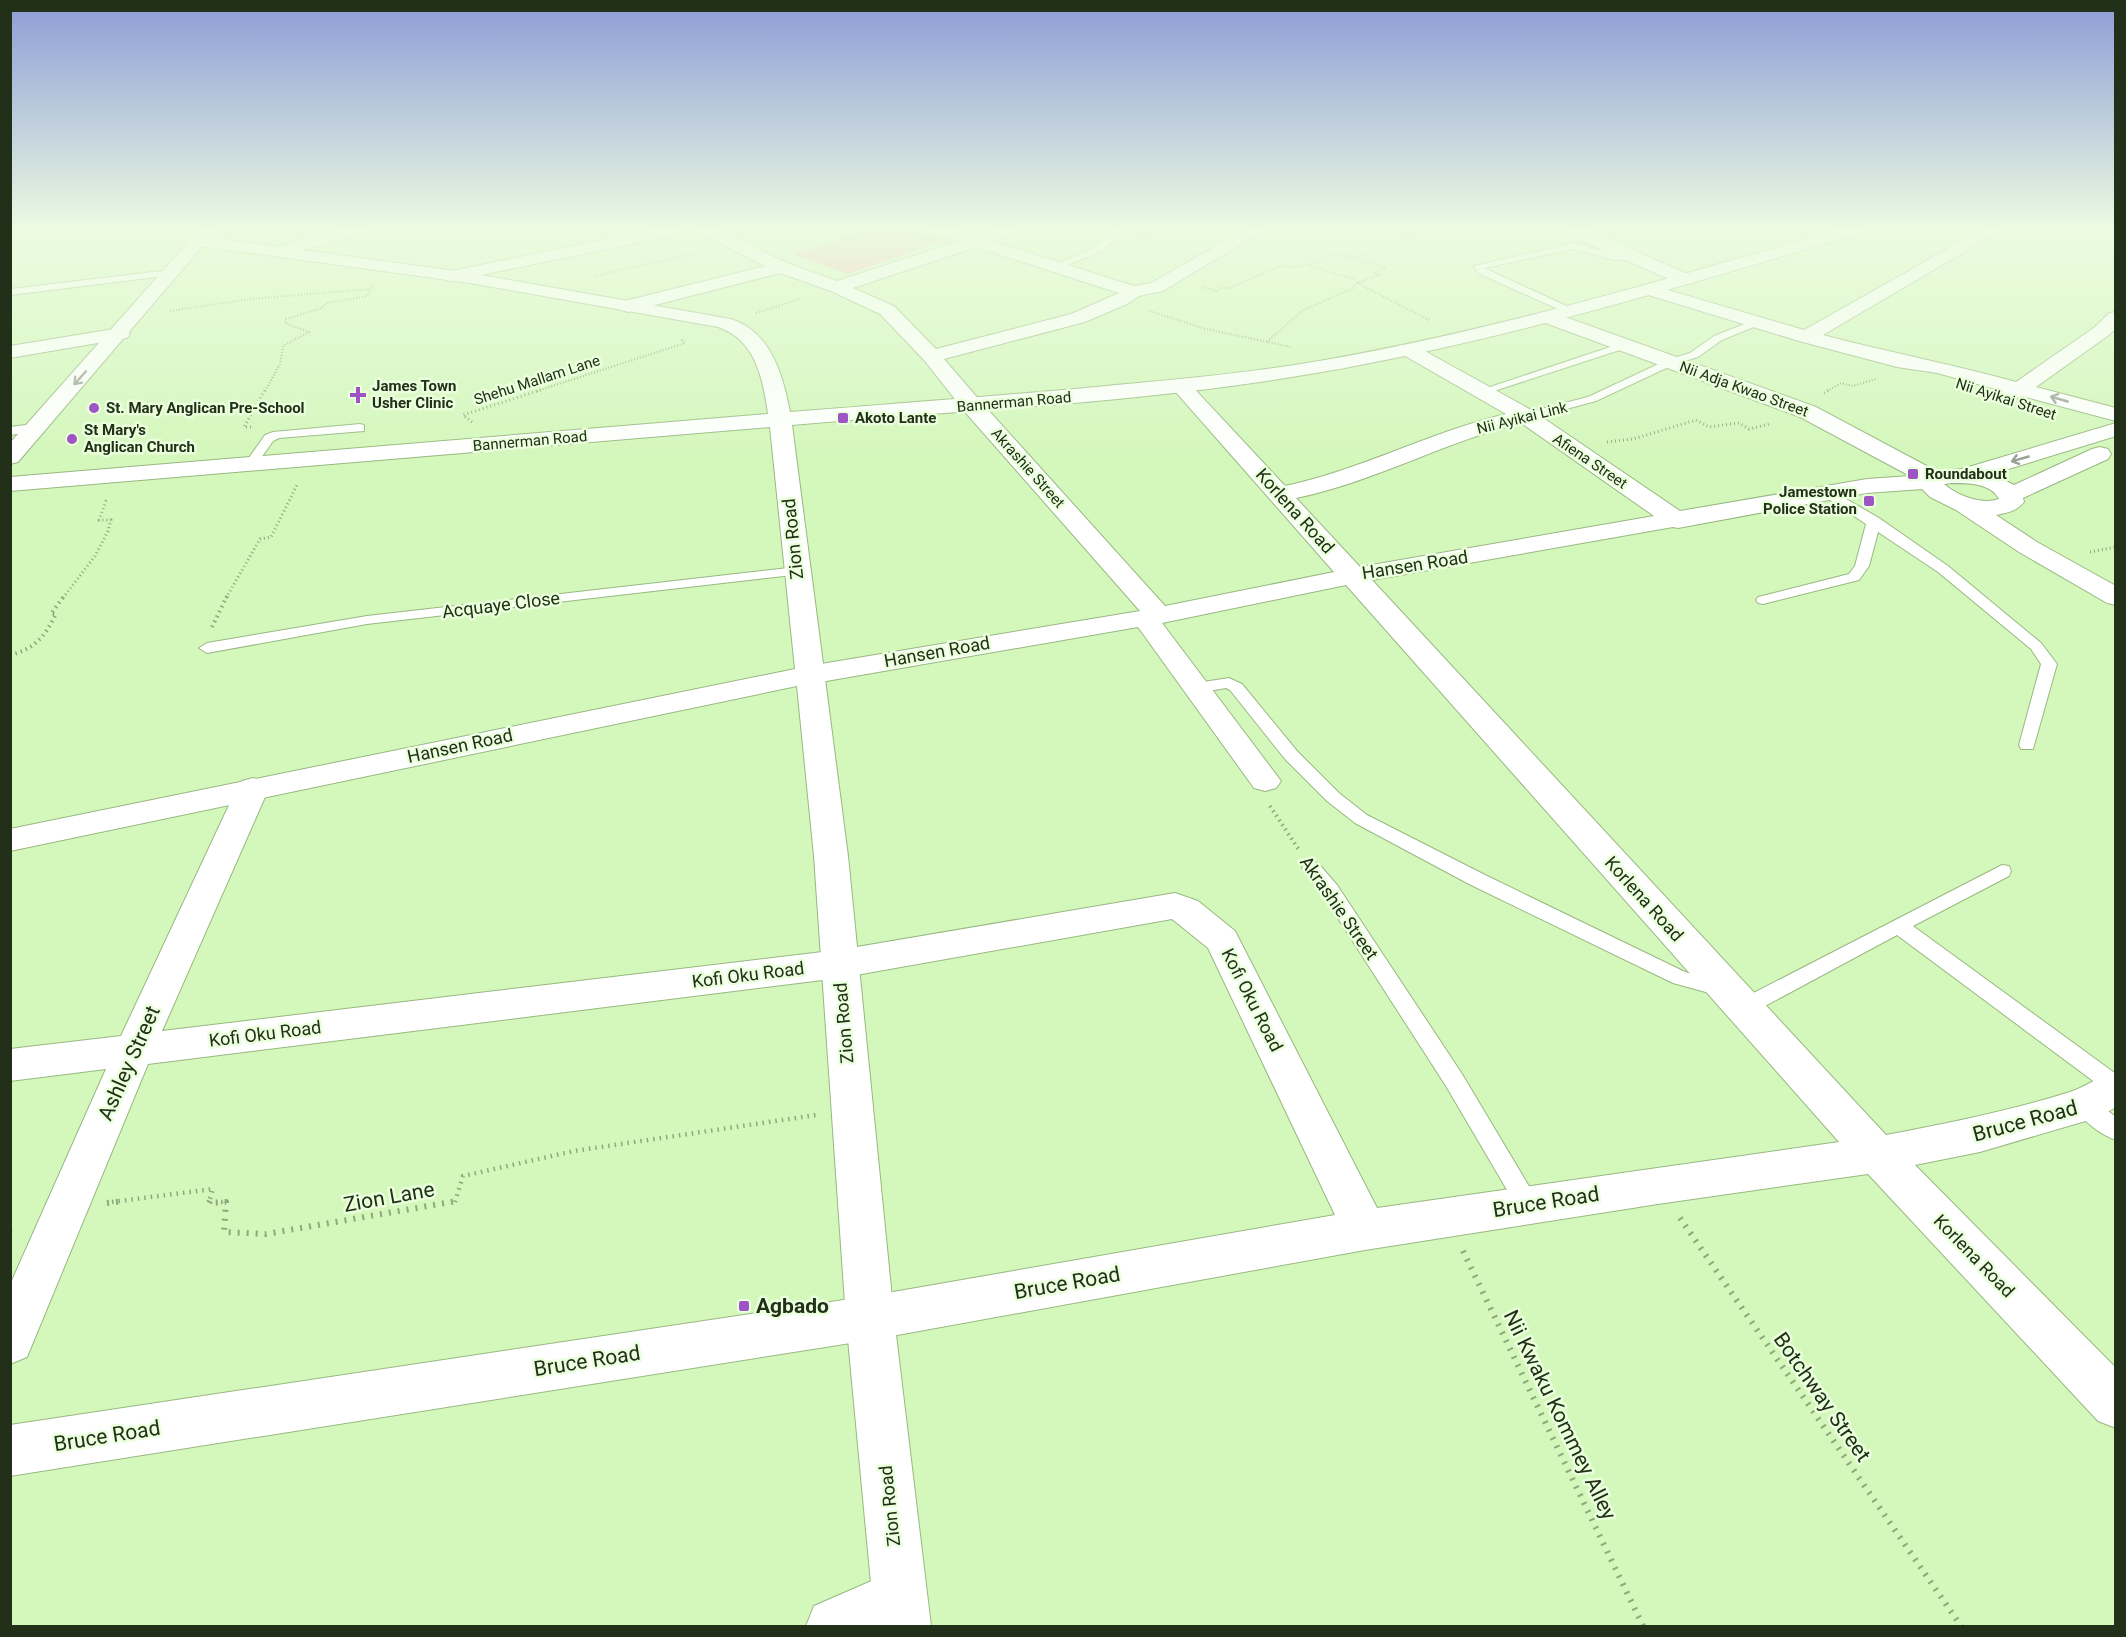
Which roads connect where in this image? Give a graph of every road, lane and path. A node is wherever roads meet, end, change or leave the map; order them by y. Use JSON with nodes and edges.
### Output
{"nodes":[{"id":1,"x":143,"y":305,"type":"edge"},
{"id":2,"x":197,"y":305,"type":"edge"},
{"id":3,"x":324,"y":305,"type":"edge"},
{"id":4,"x":625,"y":305,"type":"edge"},
{"id":5,"x":779,"y":305,"type":"edge"},
{"id":6,"x":877,"y":305,"type":"edge"},
{"id":7,"x":1106,"y":305,"type":"edge"},
{"id":8,"x":1149,"y":305,"type":"edge"},
{"id":9,"x":1317,"y":305,"type":"edge"},
{"id":10,"x":1400,"y":305,"type":"edge"},
{"id":11,"x":1557,"y":305,"type":"edge"},
{"id":12,"x":1591,"y":305,"type":"edge"},
{"id":13,"x":1702,"y":305,"type":"edge"},
{"id":14,"x":1861,"y":305,"type":"edge"},
{"id":15,"x":628,"y":306,"type":"joint"},
{"id":16,"x":1569,"y":311,"type":"junction"},
{"id":17,"x":137,"y":313,"type":"junction"},
{"id":18,"x":1547,"y":317,"type":"junction"},
{"id":19,"x":2115,"y":317,"type":"edge"},
{"id":20,"x":1757,"y":322,"type":"junction"},
{"id":21,"x":723,"y":323,"type":"junction"},
{"id":22,"x":120,"y":334,"type":"junction"},
{"id":23,"x":1461,"y":337,"type":"junction"},
{"id":24,"x":1806,"y":337,"type":"junction"},
{"id":25,"x":1266,"y":342,"type":"junction"},
{"id":26,"x":1625,"y":345,"type":"junction"},
{"id":27,"x":1407,"y":350,"type":"junction"},
{"id":28,"x":10,"y":352,"type":"edge"},
{"id":29,"x":931,"y":356,"type":"junction"},
{"id":30,"x":1671,"y":362,"type":"junction"},
{"id":31,"x":1897,"y":362,"type":"junction"},
{"id":32,"x":1340,"y":363,"type":"junction"},
{"id":33,"x":1181,"y":386,"type":"junction"},
{"id":34,"x":1481,"y":392,"type":"junction"},
{"id":35,"x":2014,"y":393,"type":"junction"},
{"id":36,"x":973,"y":407,"type":"junction"},
{"id":37,"x":1803,"y":410,"type":"junction"},
{"id":38,"x":1525,"y":416,"type":"junction"},
{"id":39,"x":780,"y":419,"type":"junction"},
{"id":40,"x":34,"y":428,"type":"junction"},
{"id":41,"x":360,"y":428,"type":"dead end"},
{"id":42,"x":10,"y":431,"type":"edge"},
{"id":43,"x":2113,"y":432,"type":"edge"},
{"id":44,"x":1556,"y":437,"type":"junction"},
{"id":45,"x":482,"y":445,"type":"junction"},
{"id":46,"x":10,"y":457,"type":"edge"},
{"id":47,"x":311,"y":460,"type":"junction"},
{"id":48,"x":243,"y":466,"type":"junction"},
{"id":49,"x":142,"y":474,"type":"junction"},
{"id":50,"x":1966,"y":475,"type":"junction"},
{"id":51,"x":10,"y":484,"type":"edge"},
{"id":52,"x":1944,"y":491,"type":"junction"},
{"id":53,"x":1829,"y":493,"type":"junction"},
{"id":54,"x":1279,"y":494,"type":"junction"},
{"id":55,"x":2010,"y":500,"type":"junction"},
{"id":56,"x":1678,"y":521,"type":"junction"},
{"id":57,"x":1874,"y":521,"type":"junction"},
{"id":58,"x":2028,"y":547,"type":"junction"},
{"id":59,"x":797,"y":570,"type":"junction"},
{"id":60,"x":1353,"y":576,"type":"junction"},
{"id":61,"x":2115,"y":597,"type":"edge"},
{"id":62,"x":1763,"y":600,"type":"dead end"},
{"id":63,"x":1152,"y":616,"type":"junction"},
{"id":64,"x":207,"y":648,"type":"joint"},
{"id":65,"x":10,"y":655,"type":"edge"},
{"id":66,"x":809,"y":675,"type":"junction"},
{"id":67,"x":1197,"y":688,"type":"junction"},
{"id":68,"x":2027,"y":745,"type":"dead end"},
{"id":69,"x":1264,"y":781,"type":"joint"},
{"id":70,"x":253,"y":788,"type":"junction"},
{"id":71,"x":10,"y":840,"type":"edge"},
{"id":72,"x":1311,"y":868,"type":"joint"},
{"id":73,"x":2002,"y":871,"type":"dead end"},
{"id":74,"x":1899,"y":926,"type":"junction"},
{"id":75,"x":839,"y":964,"type":"junction"},
{"id":76,"x":1735,"y":998,"type":"junction"},
{"id":77,"x":134,"y":1050,"type":"junction"},
{"id":78,"x":10,"y":1065,"type":"edge"},
{"id":79,"x":2108,"y":1102,"type":"edge"},
{"id":80,"x":852,"y":1110,"type":"junction"},
{"id":81,"x":1877,"y":1155,"type":"junction"},
{"id":82,"x":1658,"y":1185,"type":"junction"},
{"id":83,"x":1528,"y":1205,"type":"junction"},
{"id":84,"x":66,"y":1209,"type":"junction"},
{"id":85,"x":1446,"y":1218,"type":"junction"},
{"id":86,"x":1365,"y":1230,"type":"junction"},
{"id":87,"x":870,"y":1318,"type":"junction"},
{"id":88,"x":10,"y":1341,"type":"edge"},
{"id":89,"x":2115,"y":1404,"type":"edge"},
{"id":90,"x":10,"y":1451,"type":"edge"},
{"id":91,"x":901,"y":1612,"type":"edge"},
{"id":92,"x":834,"y":1626,"type":"edge"},
{"id":93,"x":1643,"y":1626,"type":"edge"},
{"id":94,"x":1961,"y":1626,"type":"edge"}],
"edges":[{"from":1,"to":17,"type":"street"},
{"from":2,"to":17,"type":"path"},
{"from":3,"to":48,"type":"path"},
{"from":4,"to":15,"type":"street"},
{"from":5,"to":21,"type":"path"},
{"from":6,"to":29,"type":"street","name":"Akrashie Street"},
{"from":7,"to":29,"type":"street"},
{"from":8,"to":25,"type":"path"},
{"from":9,"to":25,"type":"path"},
{"from":10,"to":23,"type":"path"},
{"from":11,"to":16,"type":"lane"},
{"from":12,"to":16,"type":"street","name":"Bannerman Road"},
{"from":13,"to":20,"type":"street","name":"Nii Ayikai Street"},
{"from":14,"to":24,"type":"street"},
{"from":15,"to":21,"type":"street"},
{"from":16,"to":18,"type":"street","name":"Bannerman Road"},
{"from":17,"to":22,"type":"street"},
{"from":18,"to":23,"type":"street","name":"Bannerman Road"},
{"from":18,"to":26,"type":"street","name":"Nii Adja Kwao Street"},
{"from":19,"to":35,"type":"street"},
{"from":20,"to":24,"type":"street","name":"Nii Ayikai Street"},
{"from":20,"to":30,"type":"lane","name":"Nii Ayikai Link"},
{"from":21,"to":39,"type":"street","name":"Zion Road"},
{"from":21,"to":45,"type":"path","name":"Shehu Mallam Lane"},
{"from":22,"to":28,"type":"street"},
{"from":22,"to":40,"type":"street","one_way":true},
{"from":23,"to":27,"type":"street","name":"Bannerman Road"},
{"from":24,"to":31,"type":"street","name":"Nii Ayikai Street"},
{"from":25,"to":32,"type":"path"},
{"from":26,"to":30,"type":"street","name":"Nii Adja Kwao Street"},
{"from":26,"to":34,"type":"lane"},
{"from":27,"to":32,"type":"street","name":"Bannerman Road"},
{"from":27,"to":34,"type":"street","name":"Afiena Street"},
{"from":29,"to":36,"type":"street","name":"Akrashie Street"},
{"from":30,"to":37,"type":"street","name":"Nii Adja Kwao Street"},
{"from":30,"to":38,"type":"lane","name":"Nii Ayikai Link"},
{"from":31,"to":35,"type":"street","name":"Nii Ayikai Street"},
{"from":31,"to":37,"type":"path"},
{"from":32,"to":33,"type":"street","name":"Bannerman Road"},
{"from":33,"to":36,"type":"street","name":"Bannerman Road"},
{"from":33,"to":54,"type":"street","name":"Korlena Road"},
{"from":34,"to":38,"type":"street","name":"Afiena Street"},
{"from":35,"to":43,"type":"street","name":"Nii Ayikai Street"},
{"from":36,"to":39,"type":"street","name":"Bannerman Road"},
{"from":36,"to":63,"type":"street","name":"Akrashie Street"},
{"from":37,"to":44,"type":"path"},
{"from":37,"to":52,"type":"street","name":"Nii Adja Kwao Street"},
{"from":38,"to":44,"type":"street","name":"Afiena Street"},
{"from":38,"to":54,"type":"street","name":"Nii Ayikai Link"},
{"from":39,"to":45,"type":"street","name":"Bannerman Road"},
{"from":39,"to":59,"type":"street","name":"Zion Road"},
{"from":40,"to":42,"type":"lane"},
{"from":40,"to":46,"type":"street"},
{"from":41,"to":48,"type":"lane"},
{"from":43,"to":50,"type":"street","one_way":true},
{"from":43,"to":55,"type":"street"},
{"from":44,"to":56,"type":"street","name":"Afiena Street"},
{"from":45,"to":47,"type":"street","name":"Bannerman Road"},
{"from":47,"to":48,"type":"street","name":"Bannerman Road"},
{"from":47,"to":64,"type":"path"},
{"from":48,"to":49,"type":"street","name":"Bannerman Road"},
{"from":49,"to":51,"type":"street","name":"Bannerman Road"},
{"from":49,"to":65,"type":"path"},
{"from":50,"to":52,"type":"street"},
{"from":50,"to":55,"type":"street"},
{"from":52,"to":53,"type":"street","name":"Hansen Road"},
{"from":52,"to":55,"type":"street"},
{"from":52,"to":58,"type":"street","name":"Nii Adja Kwao Street"},
{"from":53,"to":56,"type":"street","name":"Hansen Road"},
{"from":53,"to":57,"type":"lane"},
{"from":54,"to":60,"type":"street","name":"Korlena Road"},
{"from":55,"to":58,"type":"street"},
{"from":56,"to":60,"type":"street","name":"Hansen Road"},
{"from":57,"to":62,"type":"lane"},
{"from":57,"to":68,"type":"lane"},
{"from":58,"to":61,"type":"street","name":"Nii Adja Kwao Street"},
{"from":59,"to":64,"type":"lane","name":"Acquaye Close"},
{"from":59,"to":66,"type":"street","name":"Zion Road"},
{"from":60,"to":63,"type":"street","name":"Hansen Road"},
{"from":60,"to":76,"type":"street","name":"Korlena Road"},
{"from":63,"to":66,"type":"street","name":"Hansen Road"},
{"from":63,"to":67,"type":"street","name":"Akrashie Street"},
{"from":66,"to":70,"type":"street","name":"Hansen Road"},
{"from":66,"to":75,"type":"street","name":"Zion Road"},
{"from":67,"to":69,"type":"street","name":"Akrashie Street"},
{"from":67,"to":76,"type":"lane"},
{"from":69,"to":72,"type":"path","name":"Akrashie Street"},
{"from":70,"to":71,"type":"street","name":"Hansen Road"},
{"from":70,"to":77,"type":"street","name":"Ashley Street"},
{"from":72,"to":83,"type":"lane","name":"Akrashie Street"},
{"from":73,"to":74,"type":"lane"},
{"from":74,"to":76,"type":"lane"},
{"from":74,"to":79,"type":"lane"},
{"from":75,"to":77,"type":"street","name":"Kofi Oku Road"},
{"from":75,"to":80,"type":"street","name":"Zion Road"},
{"from":75,"to":86,"type":"street","name":"Kofi Oku Road"},
{"from":76,"to":81,"type":"street","name":"Korlena Road"},
{"from":77,"to":78,"type":"street","name":"Kofi Oku Road"},
{"from":77,"to":84,"type":"street","name":"Ashley Street"},
{"from":79,"to":81,"type":"street","name":"Bruce Road"},
{"from":80,"to":84,"type":"path","name":"Zion Lane"},
{"from":80,"to":87,"type":"street","name":"Zion Road"},
{"from":81,"to":82,"type":"street","name":"Bruce Road"},
{"from":81,"to":89,"type":"street","name":"Korlena Road"},
{"from":82,"to":83,"type":"street","name":"Bruce Road"},
{"from":82,"to":94,"type":"path","name":"Botchway Street"},
{"from":83,"to":85,"type":"street","name":"Bruce Road"},
{"from":84,"to":88,"type":"street","name":"Ashley Street"},
{"from":85,"to":86,"type":"street","name":"Bruce Road"},
{"from":85,"to":93,"type":"path","name":"Nii Kwaku Kommey Alley"},
{"from":86,"to":87,"type":"street","name":"Bruce Road"},
{"from":87,"to":90,"type":"street","name":"Bruce Road"},
{"from":87,"to":91,"type":"street","name":"Zion Road"},
{"from":91,"to":92,"type":"street"}]}
